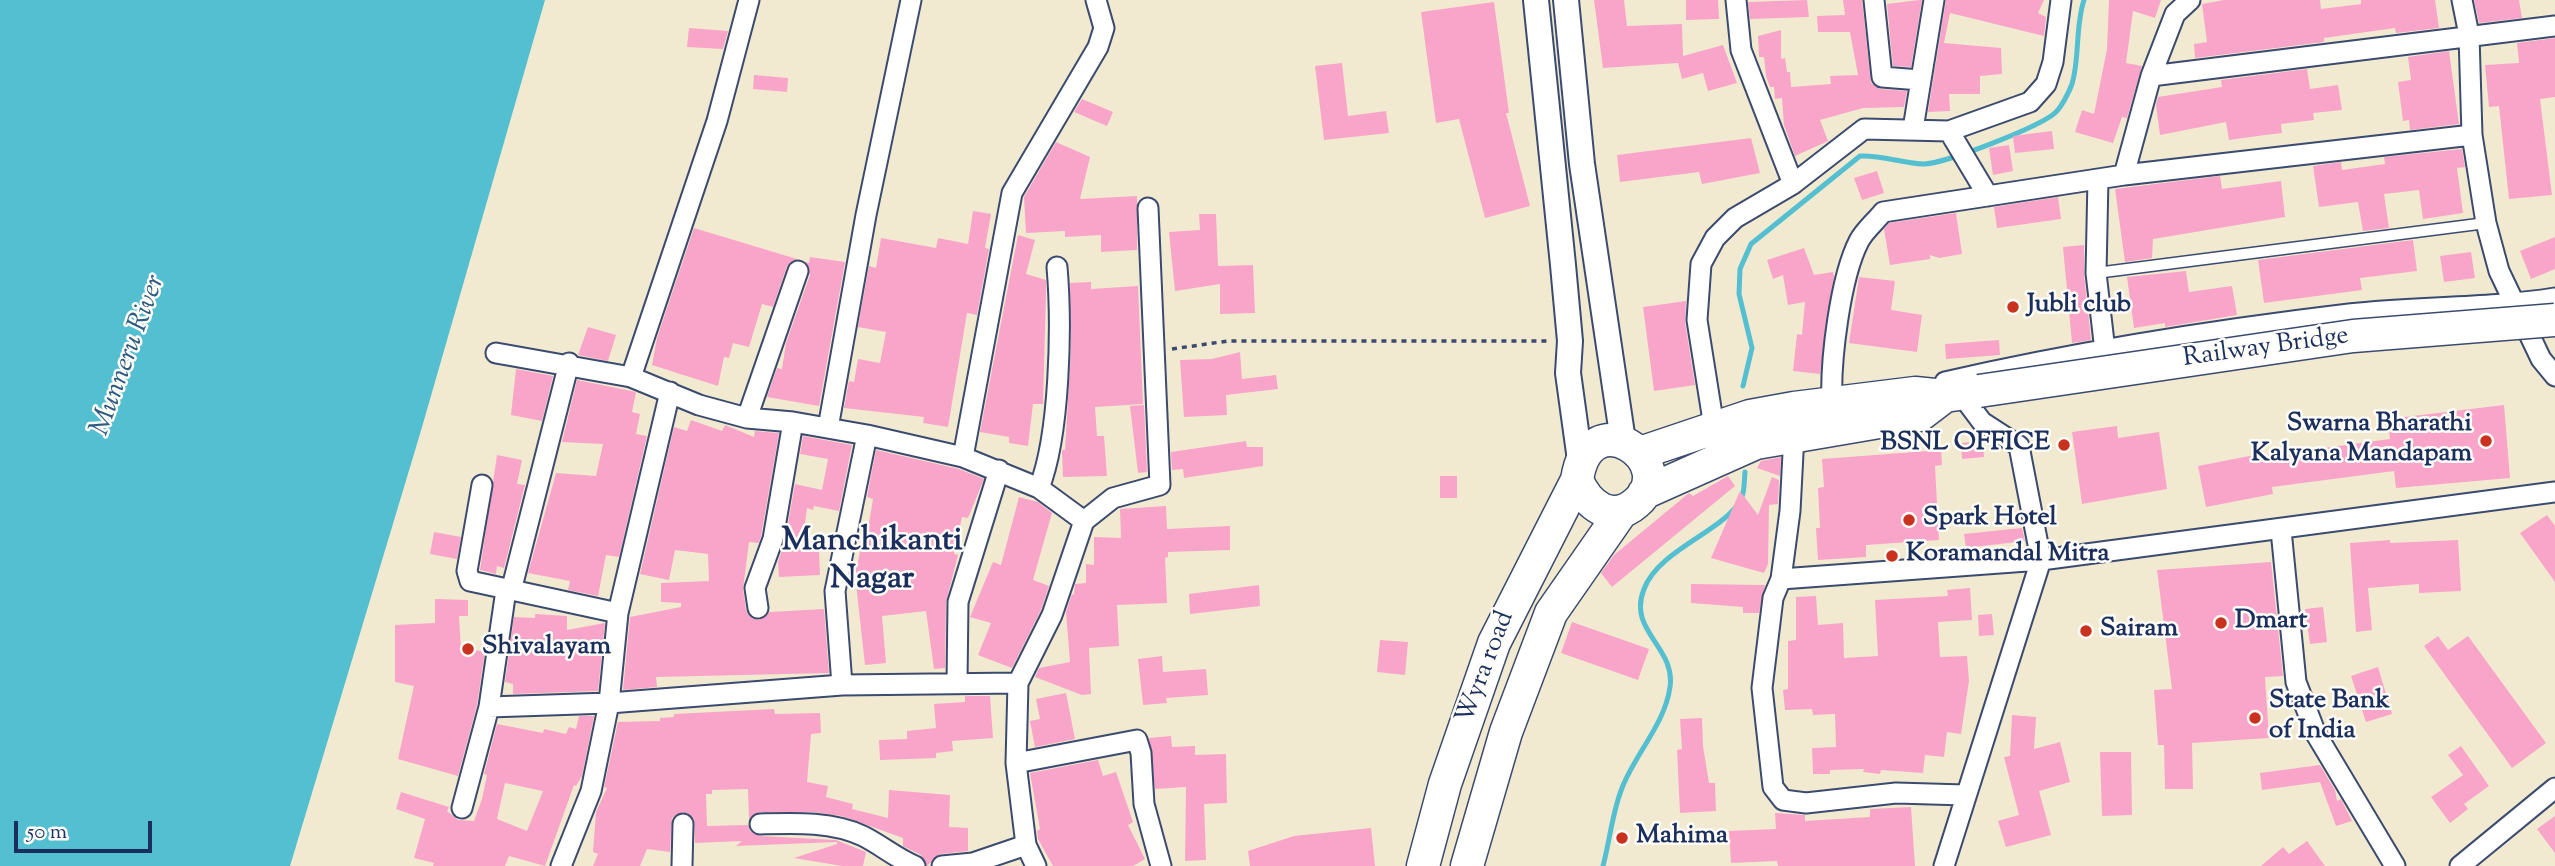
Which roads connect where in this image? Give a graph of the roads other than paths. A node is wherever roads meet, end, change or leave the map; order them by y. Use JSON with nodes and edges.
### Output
{"nodes":[{"id":1,"x":749,"y":0,"type":"edge"},
{"id":2,"x":911,"y":0,"type":"edge"},
{"id":3,"x":1096,"y":0,"type":"edge"},
{"id":4,"x":1536,"y":0,"type":"edge"},
{"id":5,"x":1566,"y":0,"type":"edge"},
{"id":6,"x":1736,"y":0,"type":"edge"},
{"id":7,"x":1874,"y":0,"type":"edge"},
{"id":8,"x":1934,"y":0,"type":"edge"},
{"id":9,"x":2060,"y":0,"type":"edge"},
{"id":10,"x":2190,"y":0,"type":"edge"},
{"id":11,"x":2462,"y":0,"type":"edge"},
{"id":12,"x":2555,"y":26,"type":"edge"},
{"id":13,"x":2469,"y":35,"type":"junction"},
{"id":14,"x":2151,"y":76,"type":"junction"},
{"id":15,"x":1920,"y":80,"type":"junction"},
{"id":16,"x":1913,"y":129,"type":"junction"},
{"id":17,"x":2472,"y":135,"type":"junction"},
{"id":18,"x":1952,"y":136,"type":"junction"},
{"id":19,"x":2124,"y":175,"type":"junction"},
{"id":20,"x":2098,"y":179,"type":"junction"},
{"id":21,"x":1793,"y":184,"type":"junction"},
{"id":22,"x":1988,"y":196,"type":"junction"},
{"id":23,"x":1147,"y":208,"type":"dead end"},
{"id":24,"x":2486,"y":223,"type":"junction"},
{"id":25,"x":1056,"y":267,"type":"dead end"},
{"id":26,"x":798,"y":271,"type":"dead end"},
{"id":27,"x":2096,"y":273,"type":"junction"},
{"id":28,"x":2555,"y":298,"type":"edge"},
{"id":29,"x":2517,"y":304,"type":"junction"},
{"id":30,"x":2555,"y":320,"type":"edge"},
{"id":31,"x":2105,"y":351,"type":"junction"},
{"id":32,"x":495,"y":353,"type":"dead end"},
{"id":33,"x":569,"y":363,"type":"junction"},
{"id":34,"x":2555,"y":376,"type":"edge"},
{"id":35,"x":631,"y":377,"type":"junction"},
{"id":36,"x":670,"y":392,"type":"junction"},
{"id":37,"x":1950,"y":393,"type":"junction"},
{"id":38,"x":1832,"y":403,"type":"junction"},
{"id":39,"x":747,"y":418,"type":"junction"},
{"id":40,"x":793,"y":422,"type":"junction"},
{"id":41,"x":1714,"y":427,"type":"junction"},
{"id":42,"x":828,"y":428,"type":"junction"},
{"id":43,"x":1794,"y":434,"type":"junction"},
{"id":44,"x":867,"y":435,"type":"junction"},
{"id":45,"x":1632,"y":447,"type":"junction"},
{"id":46,"x":963,"y":457,"type":"junction"},
{"id":47,"x":999,"y":470,"type":"junction"},
{"id":48,"x":1578,"y":470,"type":"junction"},
{"id":49,"x":482,"y":485,"type":"dead end"},
{"id":50,"x":1039,"y":488,"type":"junction"},
{"id":51,"x":2555,"y":492,"type":"edge"},
{"id":52,"x":1633,"y":502,"type":"junction"},
{"id":53,"x":1084,"y":521,"type":"junction"},
{"id":54,"x":2281,"y":530,"type":"junction"},
{"id":55,"x":2041,"y":560,"type":"junction"},
{"id":56,"x":1781,"y":579,"type":"junction"},
{"id":57,"x":509,"y":591,"type":"junction"},
{"id":58,"x":758,"y":608,"type":"dead end"},
{"id":59,"x":618,"y":612,"type":"junction"},
{"id":60,"x":957,"y":683,"type":"junction"},
{"id":61,"x":1018,"y":683,"type":"junction"},
{"id":62,"x":842,"y":685,"type":"junction"},
{"id":63,"x":609,"y":703,"type":"junction"},
{"id":64,"x":489,"y":707,"type":"junction"},
{"id":65,"x":1016,"y":763,"type":"junction"},
{"id":66,"x":2555,"y":788,"type":"edge"},
{"id":67,"x":1965,"y":795,"type":"junction"},
{"id":68,"x":461,"y":808,"type":"dead end"},
{"id":69,"x":683,"y":824,"type":"dead end"},
{"id":70,"x":760,"y":824,"type":"dead end"},
{"id":71,"x":1026,"y":845,"type":"junction"},
{"id":72,"x":973,"y":864,"type":"edge"},
{"id":73,"x":561,"y":866,"type":"edge"},
{"id":74,"x":682,"y":866,"type":"edge"},
{"id":75,"x":915,"y":866,"type":"edge"},
{"id":76,"x":942,"y":866,"type":"edge"},
{"id":77,"x":1037,"y":866,"type":"edge"},
{"id":78,"x":1161,"y":866,"type":"edge"},
{"id":79,"x":1423,"y":866,"type":"edge"},
{"id":80,"x":1467,"y":866,"type":"edge"},
{"id":81,"x":1944,"y":866,"type":"edge"},
{"id":82,"x":2395,"y":866,"type":"edge"},
{"id":83,"x":2460,"y":866,"type":"edge"}],
"edges":[{"from":1,"to":35,"type":"street"},
{"from":2,"to":42,"type":"street"},
{"from":3,"to":46,"type":"street"},
{"from":4,"to":48,"type":"street"},
{"from":5,"to":45,"type":"street"},
{"from":6,"to":21,"type":"street"},
{"from":7,"to":15,"type":"street"},
{"from":8,"to":15,"type":"street"},
{"from":9,"to":18,"type":"street"},
{"from":10,"to":14,"type":"street"},
{"from":11,"to":13,"type":"street"},
{"from":12,"to":13,"type":"street"},
{"from":13,"to":14,"type":"street"},
{"from":13,"to":17,"type":"street"},
{"from":14,"to":19,"type":"street"},
{"from":15,"to":16,"type":"street"},
{"from":16,"to":18,"type":"street"},
{"from":16,"to":21,"type":"street"},
{"from":17,"to":19,"type":"street"},
{"from":17,"to":24,"type":"street"},
{"from":18,"to":22,"type":"street"},
{"from":19,"to":20,"type":"street"},
{"from":20,"to":22,"type":"street"},
{"from":20,"to":27,"type":"street"},
{"from":21,"to":41,"type":"street"},
{"from":22,"to":38,"type":"street"},
{"from":23,"to":53,"type":"street"},
{"from":24,"to":27,"type":"lane"},
{"from":24,"to":29,"type":"street"},
{"from":25,"to":50,"type":"street"},
{"from":26,"to":39,"type":"street"},
{"from":27,"to":31,"type":"street"},
{"from":28,"to":29,"type":"street"},
{"from":29,"to":31,"type":"street"},
{"from":29,"to":34,"type":"street"},
{"from":30,"to":37,"type":"main road","name":"Railway Bridge","bridge":true},
{"from":31,"to":37,"type":"street"},
{"from":32,"to":33,"type":"street"},
{"from":33,"to":35,"type":"street"},
{"from":33,"to":57,"type":"street"},
{"from":35,"to":36,"type":"street"},
{"from":36,"to":39,"type":"street"},
{"from":36,"to":59,"type":"street"},
{"from":37,"to":38,"type":"main road"},
{"from":37,"to":43,"type":"main road"},
{"from":37,"to":55,"type":"street"},
{"from":38,"to":41,"type":"main road"},
{"from":39,"to":40,"type":"street"},
{"from":40,"to":42,"type":"street"},
{"from":40,"to":58,"type":"street"},
{"from":41,"to":45,"type":"main road"},
{"from":42,"to":44,"type":"street"},
{"from":43,"to":52,"type":"main road"},
{"from":43,"to":56,"type":"street"},
{"from":44,"to":46,"type":"street"},
{"from":44,"to":62,"type":"street"},
{"from":45,"to":48,"type":"main road"},
{"from":45,"to":52,"type":"main road"},
{"from":46,"to":47,"type":"street"},
{"from":47,"to":50,"type":"street"},
{"from":47,"to":60,"type":"street"},
{"from":48,"to":52,"type":"main road"},
{"from":48,"to":79,"type":"main road","name":"Wyra road"},
{"from":49,"to":57,"type":"street"},
{"from":50,"to":53,"type":"street"},
{"from":51,"to":54,"type":"street"},
{"from":52,"to":80,"type":"main road","name":"Wyra road"},
{"from":53,"to":61,"type":"street"},
{"from":54,"to":55,"type":"street"},
{"from":54,"to":82,"type":"street"},
{"from":55,"to":56,"type":"street"},
{"from":55,"to":67,"type":"street"},
{"from":56,"to":67,"type":"street"},
{"from":57,"to":59,"type":"street"},
{"from":57,"to":64,"type":"street"},
{"from":59,"to":63,"type":"street"},
{"from":60,"to":61,"type":"street"},
{"from":60,"to":62,"type":"street"},
{"from":61,"to":65,"type":"street"},
{"from":62,"to":63,"type":"street"},
{"from":63,"to":64,"type":"street"},
{"from":63,"to":73,"type":"street"},
{"from":64,"to":68,"type":"street"},
{"from":65,"to":71,"type":"street"},
{"from":65,"to":78,"type":"street"},
{"from":66,"to":83,"type":"street"},
{"from":67,"to":81,"type":"street"},
{"from":69,"to":74,"type":"street"},
{"from":70,"to":75,"type":"street"},
{"from":71,"to":72,"type":"street"},
{"from":71,"to":77,"type":"street"},
{"from":72,"to":76,"type":"street"}]}
